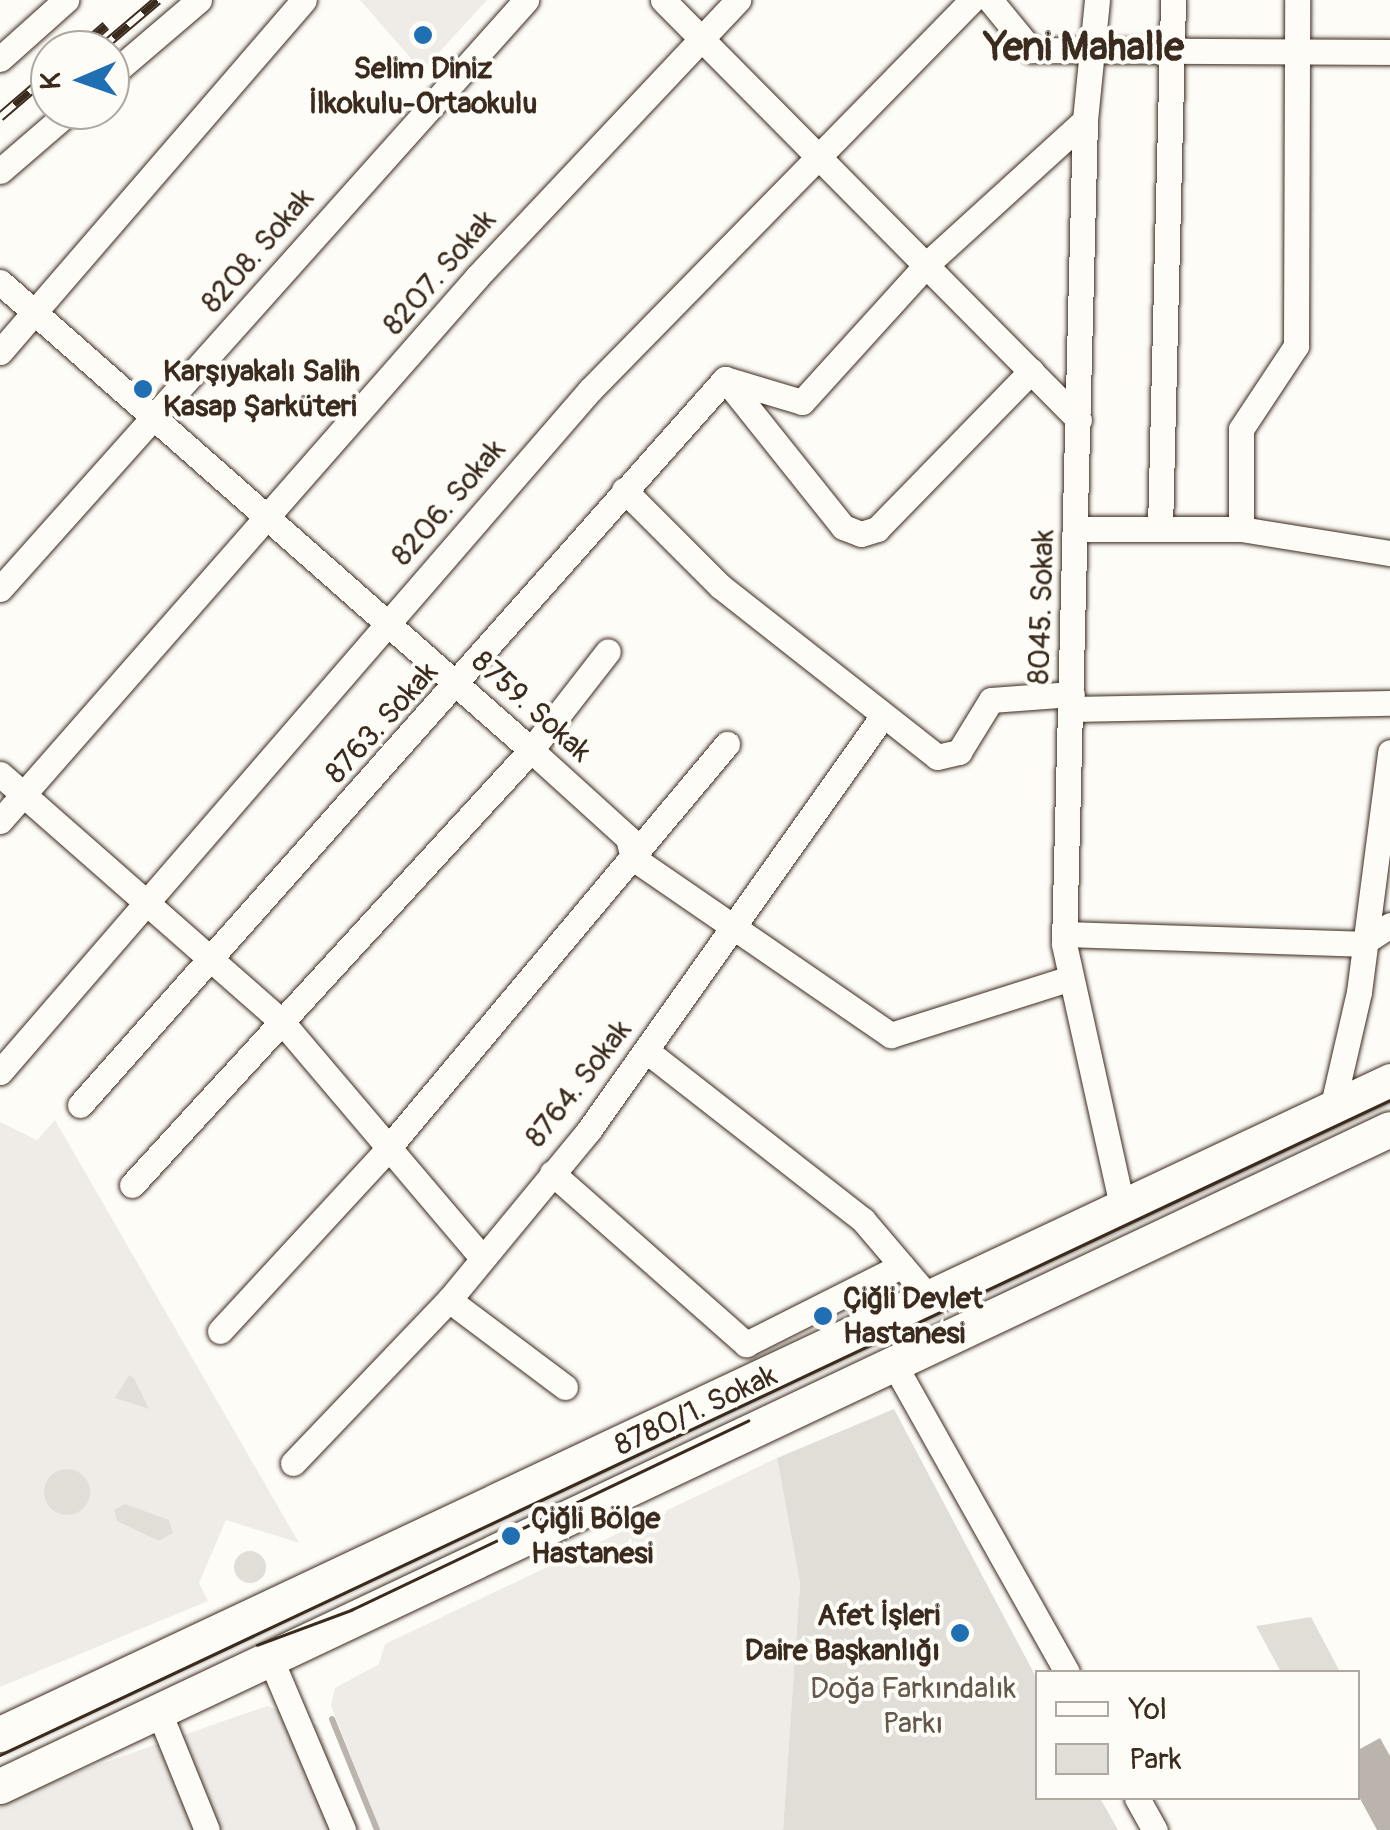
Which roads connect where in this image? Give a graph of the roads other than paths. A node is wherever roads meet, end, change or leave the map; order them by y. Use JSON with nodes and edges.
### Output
{"nodes":[{"id":1,"x":66,"y":0,"type":"edge"},
{"id":2,"x":199,"y":0,"type":"edge"},
{"id":3,"x":304,"y":0,"type":"edge"},
{"id":4,"x":526,"y":0,"type":"edge"},
{"id":5,"x":664,"y":0,"type":"edge"},
{"id":6,"x":738,"y":0,"type":"edge"},
{"id":7,"x":972,"y":0,"type":"edge"},
{"id":8,"x":990,"y":0,"type":"edge"},
{"id":9,"x":1097,"y":0,"type":"edge"},
{"id":10,"x":1173,"y":0,"type":"edge"},
{"id":11,"x":1297,"y":0,"type":"edge"},
{"id":12,"x":703,"y":38,"type":"junction"},
{"id":13,"x":1097,"y":48,"type":"junction"},
{"id":14,"x":1172,"y":48,"type":"junction"},
{"id":15,"x":1296,"y":50,"type":"junction"},
{"id":16,"x":1390,"y":52,"type":"edge"},
{"id":17,"x":0,"y":59,"type":"edge"},
{"id":18,"x":130,"y":59,"type":"edge"},
{"id":19,"x":1085,"y":120,"type":"junction"},
{"id":20,"x":48,"y":130,"type":"edge"},
{"id":21,"x":820,"y":158,"type":"junction"},
{"id":22,"x":0,"y":171,"type":"edge"},
{"id":23,"x":928,"y":263,"type":"junction"},
{"id":24,"x":0,"y":282,"type":"edge"},
{"id":25,"x":35,"y":312,"type":"junction"},
{"id":26,"x":0,"y":352,"type":"edge"},
{"id":27,"x":1031,"y":371,"type":"junction"},
{"id":28,"x":725,"y":379,"type":"junction"},
{"id":29,"x":158,"y":420,"type":"junction"},
{"id":30,"x":1079,"y":420,"type":"junction"},
{"id":31,"x":624,"y":490,"type":"junction"},
{"id":32,"x":266,"y":522,"type":"junction"},
{"id":33,"x":1078,"y":529,"type":"junction"},
{"id":34,"x":1160,"y":529,"type":"junction"},
{"id":35,"x":1242,"y":530,"type":"junction"},
{"id":36,"x":1390,"y":553,"type":"edge"},
{"id":37,"x":0,"y":588,"type":"edge"},
{"id":38,"x":388,"y":622,"type":"junction"},
{"id":39,"x":608,"y":651,"type":"dead end"},
{"id":40,"x":460,"y":686,"type":"junction"},
{"id":41,"x":1071,"y":702,"type":"junction"},
{"id":42,"x":1390,"y":703,"type":"edge"},
{"id":43,"x":882,"y":717,"type":"junction"},
{"id":44,"x":727,"y":744,"type":"dead end"},
{"id":45,"x":531,"y":750,"type":"junction"},
{"id":46,"x":1390,"y":752,"type":"edge"},
{"id":47,"x":0,"y":774,"type":"edge"},
{"id":48,"x":23,"y":794,"type":"junction"},
{"id":49,"x":0,"y":821,"type":"edge"},
{"id":50,"x":633,"y":858,"type":"junction"},
{"id":51,"x":148,"y":906,"type":"junction"},
{"id":52,"x":729,"y":924,"type":"junction"},
{"id":53,"x":1390,"y":925,"type":"edge"},
{"id":54,"x":1064,"y":934,"type":"junction"},
{"id":55,"x":1361,"y":944,"type":"junction"},
{"id":56,"x":211,"y":961,"type":"junction"},
{"id":57,"x":1068,"y":979,"type":"junction"},
{"id":58,"x":283,"y":1023,"type":"junction"},
{"id":59,"x":648,"y":1052,"type":"junction"},
{"id":60,"x":0,"y":1072,"type":"edge"},
{"id":61,"x":1390,"y":1081,"type":"edge"},
{"id":62,"x":80,"y":1105,"type":"dead end"},
{"id":63,"x":1332,"y":1109,"type":"junction"},
{"id":64,"x":1390,"y":1129,"type":"edge"},
{"id":65,"x":384,"y":1153,"type":"junction"},
{"id":66,"x":552,"y":1173,"type":"junction"},
{"id":67,"x":132,"y":1185,"type":"dead end"},
{"id":68,"x":1122,"y":1211,"type":"junction"},
{"id":69,"x":482,"y":1258,"type":"junction"},
{"id":70,"x":900,"y":1266,"type":"junction"},
{"id":71,"x":448,"y":1300,"type":"junction"},
{"id":72,"x":932,"y":1301,"type":"junction"},
{"id":73,"x":220,"y":1331,"type":"dead end"},
{"id":74,"x":894,"y":1364,"type":"junction"},
{"id":75,"x":565,"y":1387,"type":"dead end"},
{"id":76,"x":293,"y":1463,"type":"dead end"},
{"id":77,"x":274,"y":1604,"type":"junction"},
{"id":78,"x":282,"y":1654,"type":"junction"},
{"id":79,"x":1066,"y":1670,"type":"edge"},
{"id":80,"x":159,"y":1712,"type":"junction"},
{"id":81,"x":0,"y":1734,"type":"edge"},
{"id":82,"x":0,"y":1786,"type":"edge"},
{"id":83,"x":1138,"y":1800,"type":"edge"},
{"id":84,"x":207,"y":1830,"type":"edge"},
{"id":85,"x":343,"y":1830,"type":"edge"},
{"id":86,"x":1156,"y":1830,"type":"edge"}],
"edges":[{"from":1,"to":17,"type":"street"},
{"from":2,"to":18,"type":"street"},
{"from":3,"to":25,"type":"street"},
{"from":4,"to":29,"type":"street","name":"8208. Sokak"},
{"from":5,"to":12,"type":"street"},
{"from":6,"to":12,"type":"street","name":"8207. Sokak"},
{"from":7,"to":21,"type":"street","name":"8206. Sokak"},
{"from":8,"to":13,"type":"street"},
{"from":9,"to":13,"type":"street","name":"8045. Sokak"},
{"from":10,"to":14,"type":"street"},
{"from":11,"to":15,"type":"street"},
{"from":12,"to":21,"type":"street"},
{"from":12,"to":32,"type":"street","name":"8207. Sokak"},
{"from":13,"to":14,"type":"street"},
{"from":13,"to":19,"type":"street","name":"8045. Sokak"},
{"from":14,"to":15,"type":"street"},
{"from":14,"to":34,"type":"street"},
{"from":15,"to":16,"type":"street"},
{"from":15,"to":35,"type":"street"},
{"from":19,"to":23,"type":"street"},
{"from":19,"to":30,"type":"street","name":"8045. Sokak"},
{"from":20,"to":22,"type":"street"},
{"from":21,"to":23,"type":"street"},
{"from":21,"to":38,"type":"street","name":"8206. Sokak"},
{"from":23,"to":27,"type":"street"},
{"from":23,"to":28,"type":"street"},
{"from":24,"to":25,"type":"street","name":"8759. Sokak"},
{"from":25,"to":26,"type":"street"},
{"from":25,"to":29,"type":"street","name":"8759. Sokak"},
{"from":27,"to":28,"type":"street"},
{"from":27,"to":30,"type":"street"},
{"from":28,"to":31,"type":"street","name":"8763. Sokak"},
{"from":29,"to":32,"type":"street","name":"8759. Sokak"},
{"from":29,"to":37,"type":"street","name":"8208. Sokak"},
{"from":30,"to":33,"type":"street","name":"8045. Sokak"},
{"from":31,"to":40,"type":"street","name":"8763. Sokak"},
{"from":31,"to":43,"type":"street"},
{"from":32,"to":38,"type":"street","name":"8759. Sokak"},
{"from":32,"to":48,"type":"street","name":"8207. Sokak"},
{"from":33,"to":34,"type":"street"},
{"from":33,"to":41,"type":"street","name":"8045. Sokak"},
{"from":34,"to":35,"type":"street"},
{"from":35,"to":36,"type":"street"},
{"from":38,"to":40,"type":"street","name":"8759. Sokak"},
{"from":38,"to":51,"type":"street","name":"8206. Sokak"},
{"from":39,"to":45,"type":"street"},
{"from":40,"to":45,"type":"street","name":"8759. Sokak"},
{"from":40,"to":56,"type":"street","name":"8763. Sokak"},
{"from":41,"to":42,"type":"street"},
{"from":41,"to":43,"type":"street"},
{"from":41,"to":54,"type":"street","name":"8045. Sokak"},
{"from":43,"to":52,"type":"street","name":"8764. Sokak"},
{"from":44,"to":50,"type":"street"},
{"from":45,"to":50,"type":"street","name":"8759. Sokak"},
{"from":45,"to":58,"type":"street"},
{"from":46,"to":55,"type":"street"},
{"from":47,"to":48,"type":"street"},
{"from":48,"to":49,"type":"street","name":"8207. Sokak"},
{"from":48,"to":51,"type":"street"},
{"from":50,"to":52,"type":"street","name":"8759. Sokak"},
{"from":50,"to":65,"type":"street"},
{"from":51,"to":56,"type":"street"},
{"from":51,"to":60,"type":"street","name":"8206. Sokak"},
{"from":52,"to":57,"type":"street","name":"8759. Sokak"},
{"from":52,"to":59,"type":"street","name":"8764. Sokak"},
{"from":53,"to":55,"type":"street"},
{"from":54,"to":55,"type":"street"},
{"from":54,"to":57,"type":"street","name":"8045. Sokak"},
{"from":55,"to":63,"type":"street"},
{"from":56,"to":58,"type":"street"},
{"from":56,"to":62,"type":"street","name":"8763. Sokak"},
{"from":57,"to":68,"type":"street","name":"8045. Sokak"},
{"from":58,"to":65,"type":"street"},
{"from":58,"to":67,"type":"street"},
{"from":59,"to":66,"type":"street","name":"8764. Sokak"},
{"from":59,"to":70,"type":"street"},
{"from":61,"to":63,"type":"street","name":"8780/1. Sokak"},
{"from":63,"to":68,"type":"street","name":"8780/1. Sokak"},
{"from":64,"to":74,"type":"street"},
{"from":65,"to":69,"type":"street"},
{"from":65,"to":73,"type":"street"},
{"from":66,"to":69,"type":"street","name":"8764. Sokak"},
{"from":66,"to":70,"type":"street"},
{"from":68,"to":72,"type":"street","name":"8780/1. Sokak"},
{"from":69,"to":71,"type":"street","name":"8764. Sokak"},
{"from":70,"to":72,"type":"street"},
{"from":71,"to":75,"type":"street"},
{"from":71,"to":76,"type":"street","name":"8764. Sokak"},
{"from":72,"to":77,"type":"street","name":"8780/1. Sokak"},
{"from":74,"to":78,"type":"street"},
{"from":74,"to":79,"type":"street"},
{"from":77,"to":78,"type":"street"},
{"from":77,"to":81,"type":"street","name":"8780/1. Sokak"},
{"from":78,"to":80,"type":"street"},
{"from":78,"to":85,"type":"street"},
{"from":80,"to":82,"type":"street"},
{"from":80,"to":84,"type":"street"},
{"from":83,"to":86,"type":"street"}]}
